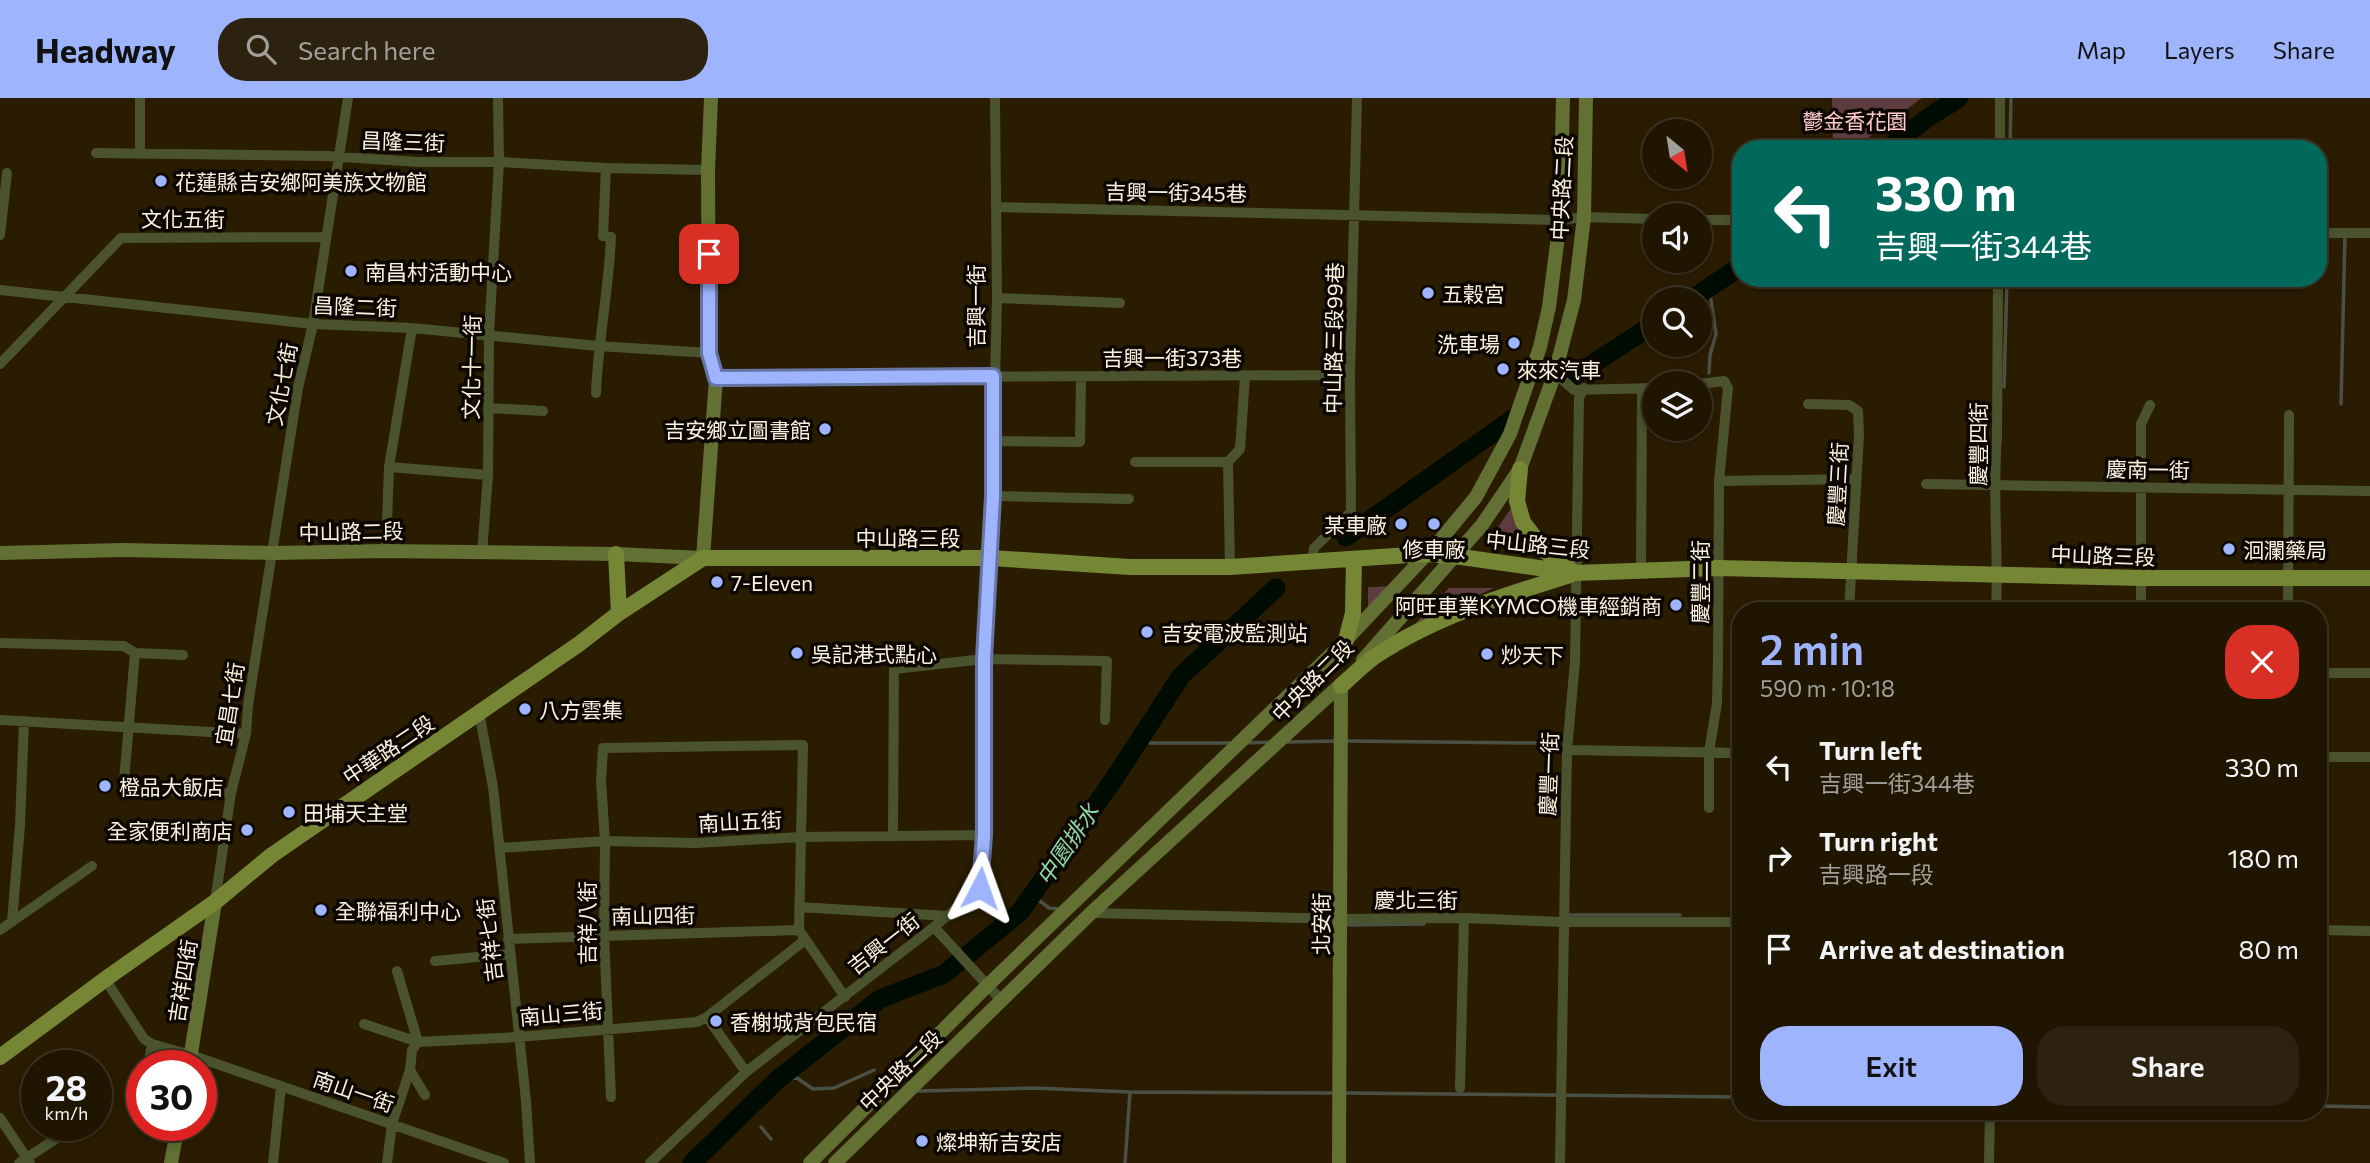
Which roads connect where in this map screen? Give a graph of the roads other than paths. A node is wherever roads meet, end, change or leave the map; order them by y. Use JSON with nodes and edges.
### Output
{"nodes":[{"id":1,"x":139,"y":98,"type":"edge"},
{"id":2,"x":348,"y":98,"type":"edge"},
{"id":3,"x":498,"y":98,"type":"edge"},
{"id":4,"x":710,"y":98,"type":"edge"},
{"id":5,"x":995,"y":98,"type":"edge"},
{"id":6,"x":1356,"y":98,"type":"edge"},
{"id":7,"x":1563,"y":98,"type":"edge"},
{"id":8,"x":1586,"y":98,"type":"edge"},
{"id":9,"x":2000,"y":98,"type":"edge"},
{"id":10,"x":2000,"y":140,"type":"edge"},
{"id":11,"x":96,"y":153,"type":"dead end"},
{"id":12,"x":139,"y":153,"type":"junction"},
{"id":13,"x":337,"y":157,"type":"junction"},
{"id":14,"x":499,"y":162,"type":"junction"},
{"id":15,"x":606,"y":168,"type":"junction"},
{"id":16,"x":708,"y":170,"type":"junction"},
{"id":17,"x":7,"y":173,"type":"dead end"},
{"id":18,"x":996,"y":207,"type":"junction"},
{"id":19,"x":1355,"y":215,"type":"junction"},
{"id":20,"x":1572,"y":219,"type":"junction"},
{"id":21,"x":1642,"y":219,"type":"edge"},
{"id":22,"x":1712,"y":220,"type":"edge"},
{"id":23,"x":1732,"y":220,"type":"edge"},
{"id":24,"x":2327,"y":233,"type":"edge"},
{"id":25,"x":2370,"y":233,"type":"edge"},
{"id":26,"x":0,"y":235,"type":"edge"},
{"id":27,"x":325,"y":237,"type":"junction"},
{"id":28,"x":1998,"y":287,"type":"edge"},
{"id":29,"x":0,"y":290,"type":"edge"},
{"id":30,"x":65,"y":296,"type":"junction"},
{"id":31,"x":997,"y":298,"type":"junction"},
{"id":32,"x":1120,"y":303,"type":"dead end"},
{"id":33,"x":313,"y":324,"type":"junction"},
{"id":34,"x":412,"y":328,"type":"junction"},
{"id":35,"x":489,"y":334,"type":"junction"},
{"id":36,"x":598,"y":346,"type":"junction"},
{"id":37,"x":709,"y":353,"type":"junction"},
{"id":38,"x":0,"y":364,"type":"edge"},
{"id":39,"x":1555,"y":373,"type":"junction"},
{"id":40,"x":1350,"y":375,"type":"junction"},
{"id":41,"x":993,"y":376,"type":"junction"},
{"id":42,"x":1081,"y":376,"type":"junction"},
{"id":43,"x":1245,"y":377,"type":"junction"},
{"id":44,"x":716,"y":378,"type":"junction"},
{"id":45,"x":1712,"y":383,"type":"edge"},
{"id":46,"x":1584,"y":388,"type":"junction"},
{"id":47,"x":1642,"y":389,"type":"edge"},
{"id":48,"x":596,"y":393,"type":"dead end"},
{"id":49,"x":1808,"y":404,"type":"dead end"},
{"id":50,"x":2150,"y":405,"type":"dead end"},
{"id":51,"x":489,"y":408,"type":"junction"},
{"id":52,"x":543,"y":411,"type":"dead end"},
{"id":53,"x":2289,"y":415,"type":"dead end"},
{"id":54,"x":993,"y":441,"type":"junction"},
{"id":55,"x":1646,"y":441,"type":"edge"},
{"id":56,"x":1135,"y":462,"type":"dead end"},
{"id":57,"x":1228,"y":462,"type":"junction"},
{"id":58,"x":389,"y":467,"type":"junction"},
{"id":59,"x":1520,"y":468,"type":"junction"},
{"id":60,"x":488,"y":475,"type":"junction"},
{"id":61,"x":1856,"y":479,"type":"junction"},
{"id":62,"x":1719,"y":481,"type":"junction"},
{"id":63,"x":1926,"y":484,"type":"dead end"},
{"id":64,"x":1996,"y":486,"type":"junction"},
{"id":65,"x":2140,"y":489,"type":"junction"},
{"id":66,"x":2288,"y":490,"type":"junction"},
{"id":67,"x":2370,"y":491,"type":"edge"},
{"id":68,"x":993,"y":496,"type":"junction"},
{"id":69,"x":1129,"y":499,"type":"dead end"},
{"id":70,"x":386,"y":551,"type":"junction"},
{"id":71,"x":0,"y":553,"type":"edge"},
{"id":72,"x":273,"y":553,"type":"junction"},
{"id":73,"x":482,"y":553,"type":"junction"},
{"id":74,"x":616,"y":554,"type":"junction"},
{"id":75,"x":1425,"y":554,"type":"junction"},
{"id":76,"x":1454,"y":556,"type":"junction"},
{"id":77,"x":703,"y":558,"type":"junction"},
{"id":78,"x":991,"y":558,"type":"junction"},
{"id":79,"x":1354,"y":559,"type":"junction"},
{"id":80,"x":1312,"y":562,"type":"junction"},
{"id":81,"x":1230,"y":567,"type":"junction"},
{"id":82,"x":1718,"y":569,"type":"junction"},
{"id":83,"x":1641,"y":570,"type":"junction"},
{"id":84,"x":1852,"y":572,"type":"junction"},
{"id":85,"x":1575,"y":573,"type":"junction"},
{"id":86,"x":1998,"y":573,"type":"junction"},
{"id":87,"x":2141,"y":578,"type":"junction"},
{"id":88,"x":2370,"y":578,"type":"edge"},
{"id":89,"x":2288,"y":580,"type":"junction"},
{"id":90,"x":1850,"y":602,"type":"edge"},
{"id":91,"x":1996,"y":602,"type":"edge"},
{"id":92,"x":2141,"y":602,"type":"edge"},
{"id":93,"x":2288,"y":602,"type":"edge"},
{"id":94,"x":619,"y":613,"type":"junction"},
{"id":95,"x":1346,"y":640,"type":"junction"},
{"id":96,"x":0,"y":643,"type":"edge"},
{"id":97,"x":135,"y":653,"type":"junction"},
{"id":98,"x":183,"y":655,"type":"dead end"},
{"id":99,"x":854,"y":656,"type":"dead end"},
{"id":100,"x":984,"y":659,"type":"junction"},
{"id":101,"x":894,"y":669,"type":"junction"},
{"id":102,"x":2327,"y":673,"type":"edge"},
{"id":103,"x":2370,"y":673,"type":"edge"},
{"id":104,"x":1341,"y":686,"type":"junction"},
{"id":105,"x":479,"y":712,"type":"junction"},
{"id":106,"x":0,"y":720,"type":"edge"},
{"id":107,"x":1105,"y":720,"type":"dead end"},
{"id":108,"x":24,"y":722,"type":"junction"},
{"id":109,"x":128,"y":727,"type":"junction"},
{"id":110,"x":246,"y":734,"type":"junction"},
{"id":111,"x":1567,"y":750,"type":"junction"},
{"id":112,"x":1709,"y":752,"type":"junction"},
{"id":113,"x":1732,"y":753,"type":"edge"},
{"id":114,"x":2327,"y":757,"type":"edge"},
{"id":115,"x":2370,"y":757,"type":"edge"},
{"id":116,"x":124,"y":781,"type":"dead end"},
{"id":117,"x":175,"y":792,"type":"dead end"},
{"id":118,"x":231,"y":793,"type":"junction"},
{"id":119,"x":1709,"y":808,"type":"dead end"},
{"id":120,"x":893,"y":835,"type":"junction"},
{"id":121,"x":984,"y":835,"type":"junction"},
{"id":122,"x":800,"y":837,"type":"junction"},
{"id":123,"x":605,"y":842,"type":"junction"},
{"id":124,"x":499,"y":848,"type":"junction"},
{"id":125,"x":92,"y":866,"type":"dead end"},
{"id":126,"x":0,"y":884,"type":"edge"},
{"id":127,"x":14,"y":884,"type":"junction"},
{"id":128,"x":215,"y":902,"type":"junction"},
{"id":129,"x":799,"y":907,"type":"junction"},
{"id":130,"x":1091,"y":913,"type":"junction"},
{"id":131,"x":948,"y":916,"type":"junction"},
{"id":132,"x":1464,"y":918,"type":"junction"},
{"id":133,"x":1341,"y":919,"type":"junction"},
{"id":134,"x":12,"y":922,"type":"junction"},
{"id":135,"x":1563,"y":922,"type":"junction"},
{"id":136,"x":1732,"y":922,"type":"edge"},
{"id":137,"x":936,"y":928,"type":"junction"},
{"id":138,"x":0,"y":930,"type":"edge"},
{"id":139,"x":2327,"y":930,"type":"edge"},
{"id":140,"x":2370,"y":931,"type":"edge"},
{"id":141,"x":604,"y":934,"type":"junction"},
{"id":142,"x":802,"y":935,"type":"junction"},
{"id":143,"x":508,"y":939,"type":"junction"},
{"id":144,"x":510,"y":954,"type":"junction"},
{"id":145,"x":435,"y":961,"type":"dead end"},
{"id":146,"x":397,"y":971,"type":"dead end"},
{"id":147,"x":105,"y":979,"type":"junction"},
{"id":148,"x":986,"y":986,"type":"junction"},
{"id":149,"x":845,"y":997,"type":"junction"},
{"id":150,"x":1001,"y":1000,"type":"junction"},
{"id":151,"x":707,"y":1017,"type":"junction"},
{"id":152,"x":364,"y":1024,"type":"dead end"},
{"id":153,"x":608,"y":1028,"type":"junction"},
{"id":154,"x":518,"y":1037,"type":"junction"},
{"id":155,"x":418,"y":1042,"type":"junction"},
{"id":156,"x":152,"y":1044,"type":"junction"},
{"id":157,"x":151,"y":1050,"type":"edge"},
{"id":158,"x":166,"y":1050,"type":"edge"},
{"id":159,"x":192,"y":1050,"type":"edge"},
{"id":160,"x":0,"y":1056,"type":"edge"},
{"id":161,"x":217,"y":1068,"type":"edge"},
{"id":162,"x":410,"y":1070,"type":"junction"},
{"id":163,"x":746,"y":1072,"type":"junction"},
{"id":164,"x":281,"y":1086,"type":"junction"},
{"id":165,"x":1460,"y":1088,"type":"dead end"},
{"id":166,"x":425,"y":1095,"type":"dead end"},
{"id":167,"x":611,"y":1097,"type":"dead end"},
{"id":168,"x":0,"y":1118,"type":"edge"},
{"id":169,"x":1990,"y":1120,"type":"edge"},
{"id":170,"x":392,"y":1124,"type":"junction"},
{"id":171,"x":54,"y":1141,"type":"edge"},
{"id":172,"x":175,"y":1141,"type":"edge"},
{"id":173,"x":25,"y":1161,"type":"edge"},
{"id":174,"x":171,"y":1163,"type":"edge"},
{"id":175,"x":273,"y":1163,"type":"edge"},
{"id":176,"x":387,"y":1163,"type":"edge"},
{"id":177,"x":504,"y":1163,"type":"edge"},
{"id":178,"x":530,"y":1163,"type":"edge"},
{"id":179,"x":650,"y":1163,"type":"edge"},
{"id":180,"x":810,"y":1163,"type":"edge"},
{"id":181,"x":835,"y":1163,"type":"edge"},
{"id":182,"x":1339,"y":1163,"type":"edge"},
{"id":183,"x":1560,"y":1163,"type":"edge"},
{"id":184,"x":1989,"y":1163,"type":"edge"}],
"edges":[{"from":1,"to":12,"type":"street"},
{"from":2,"to":13,"type":"street","name":"文化七街"},
{"from":3,"to":14,"type":"street","name":"文化十一街"},
{"from":4,"to":16,"type":"street"},
{"from":5,"to":18,"type":"street","name":"吉興一街"},
{"from":6,"to":19,"type":"street","name":"中山路三段99巷"},
{"from":7,"to":20,"type":"street","name":"中央路二段"},
{"from":8,"to":20,"type":"street","name":"中央路二段"},
{"from":9,"to":10,"type":"street"},
{"from":11,"to":12,"type":"street","name":"昌隆三街"},
{"from":12,"to":13,"type":"street","name":"昌隆三街"},
{"from":13,"to":14,"type":"street","name":"昌隆三街"},
{"from":13,"to":27,"type":"street","name":"文化七街"},
{"from":14,"to":15,"type":"street","name":"昌隆三街"},
{"from":14,"to":35,"type":"street","name":"文化十一街"},
{"from":15,"to":16,"type":"street","name":"昌隆三街"},
{"from":15,"to":36,"type":"street"},
{"from":16,"to":37,"type":"street"},
{"from":17,"to":26,"type":"street"},
{"from":18,"to":19,"type":"street","name":"吉興一街345巷"},
{"from":18,"to":31,"type":"street","name":"吉興一街"},
{"from":19,"to":20,"type":"street","name":"吉興一街345巷"},
{"from":19,"to":40,"type":"street","name":"中山路三段99巷"},
{"from":20,"to":21,"type":"street","name":"吉興一街345巷"},
{"from":20,"to":39,"type":"street","name":"中央路二段"},
{"from":20,"to":75,"type":"street","name":"中央路二段"},
{"from":22,"to":23,"type":"street"},
{"from":24,"to":25,"type":"street"},
{"from":27,"to":30,"type":"street","name":"文化五街"},
{"from":27,"to":33,"type":"street","name":"文化七街"},
{"from":28,"to":64,"type":"street","name":"慶豐四街"},
{"from":29,"to":30,"type":"street","name":"昌隆二街"},
{"from":30,"to":33,"type":"street","name":"昌隆二街"},
{"from":30,"to":38,"type":"street","name":"文化五街"},
{"from":31,"to":32,"type":"street"},
{"from":31,"to":41,"type":"street","name":"吉興一街"},
{"from":33,"to":34,"type":"street","name":"昌隆二街"},
{"from":33,"to":72,"type":"street","name":"文化七街"},
{"from":34,"to":35,"type":"street","name":"昌隆二街"},
{"from":34,"to":58,"type":"street"},
{"from":35,"to":36,"type":"street","name":"昌隆二街"},
{"from":35,"to":51,"type":"street","name":"文化十一街"},
{"from":36,"to":37,"type":"street","name":"昌隆二街"},
{"from":36,"to":48,"type":"street"},
{"from":37,"to":44,"type":"street"},
{"from":39,"to":46,"type":"street"},
{"from":39,"to":59,"type":"street","name":"中央路二段"},
{"from":40,"to":43,"type":"street","name":"吉興一街373巷"},
{"from":40,"to":80,"type":"street","name":"中山路三段99巷"},
{"from":41,"to":42,"type":"street","name":"吉興一街373巷"},
{"from":41,"to":44,"type":"street","name":"吉興一街373巷"},
{"from":41,"to":54,"type":"street","name":"吉興一街"},
{"from":42,"to":43,"type":"street","name":"吉興一街373巷"},
{"from":42,"to":54,"type":"street"},
{"from":43,"to":57,"type":"street"},
{"from":44,"to":77,"type":"street"},
{"from":45,"to":62,"type":"street","name":"慶豐二街"},
{"from":46,"to":47,"type":"street"},
{"from":46,"to":85,"type":"street","name":"慶豐一街"},
{"from":49,"to":61,"type":"street","name":"慶豐三街"},
{"from":50,"to":65,"type":"street"},
{"from":51,"to":52,"type":"street"},
{"from":51,"to":60,"type":"street","name":"文化十一街"},
{"from":53,"to":66,"type":"street"},
{"from":54,"to":68,"type":"street","name":"吉興一街"},
{"from":55,"to":83,"type":"street"},
{"from":56,"to":57,"type":"street"},
{"from":57,"to":81,"type":"street"},
{"from":58,"to":60,"type":"street"},
{"from":58,"to":70,"type":"street"},
{"from":59,"to":76,"type":"street","name":"中央路二段"},
{"from":59,"to":85,"type":"main road"},
{"from":60,"to":73,"type":"street","name":"文化十一街"},
{"from":61,"to":62,"type":"street"},
{"from":61,"to":84,"type":"street","name":"慶豐三街"},
{"from":62,"to":82,"type":"street","name":"慶豐二街"},
{"from":63,"to":64,"type":"street","name":"慶南一街"},
{"from":64,"to":65,"type":"street","name":"慶南一街"},
{"from":64,"to":86,"type":"street","name":"慶豐四街"},
{"from":65,"to":66,"type":"street","name":"慶南一街"},
{"from":65,"to":87,"type":"street"},
{"from":66,"to":67,"type":"street","name":"慶南一街"},
{"from":66,"to":89,"type":"street"},
{"from":68,"to":69,"type":"street"},
{"from":68,"to":78,"type":"street","name":"吉興一街"},
{"from":70,"to":72,"type":"street","name":"中山路二段"},
{"from":70,"to":73,"type":"street","name":"中山路二段"},
{"from":71,"to":72,"type":"street","name":"中山路二段"},
{"from":72,"to":110,"type":"street","name":"宜昌七街"},
{"from":73,"to":74,"type":"street","name":"中山路二段"},
{"from":74,"to":77,"type":"street","name":"中山路二段"},
{"from":74,"to":94,"type":"main road"},
{"from":75,"to":76,"type":"main road","name":"中山路三段"},
{"from":75,"to":79,"type":"main road","name":"中山路三段"},
{"from":75,"to":95,"type":"street","name":"中央路二段"},
{"from":76,"to":85,"type":"main road","name":"中山路三段"},
{"from":76,"to":104,"type":"street","name":"中央路二段"},
{"from":77,"to":78,"type":"main road","name":"中山路三段"},
{"from":77,"to":94,"type":"main road","name":"中華路二段"},
{"from":78,"to":81,"type":"main road","name":"中山路三段"},
{"from":78,"to":100,"type":"street","name":"吉興一街"},
{"from":79,"to":80,"type":"main road","name":"中山路三段"},
{"from":79,"to":95,"type":"main road"},
{"from":80,"to":81,"type":"main road","name":"中山路三段"},
{"from":82,"to":83,"type":"main road","name":"中山路三段"},
{"from":82,"to":84,"type":"main road","name":"中山路三段"},
{"from":82,"to":112,"type":"street","name":"慶豐二街"},
{"from":83,"to":85,"type":"main road","name":"中山路三段"},
{"from":84,"to":86,"type":"main road","name":"中山路三段"},
{"from":84,"to":90,"type":"street","name":"慶豐三街"},
{"from":85,"to":104,"type":"main road"},
{"from":85,"to":111,"type":"street","name":"慶豐一街"},
{"from":86,"to":87,"type":"main road","name":"中山路三段"},
{"from":86,"to":91,"type":"street","name":"慶豐四街"},
{"from":87,"to":89,"type":"main road","name":"中山路三段"},
{"from":87,"to":92,"type":"street"},
{"from":88,"to":89,"type":"main road","name":"中山路三段"},
{"from":89,"to":93,"type":"street"},
{"from":94,"to":105,"type":"main road","name":"中華路二段"},
{"from":95,"to":148,"type":"street","name":"中央路二段"},
{"from":96,"to":97,"type":"street"},
{"from":97,"to":98,"type":"street"},
{"from":97,"to":109,"type":"street"},
{"from":99,"to":101,"type":"street"},
{"from":100,"to":101,"type":"street"},
{"from":100,"to":107,"type":"street"},
{"from":100,"to":121,"type":"street","name":"吉興一街"},
{"from":101,"to":120,"type":"street"},
{"from":102,"to":103,"type":"street"},
{"from":104,"to":130,"type":"street","name":"中央路二段"},
{"from":104,"to":133,"type":"street","name":"北安街"},
{"from":105,"to":124,"type":"street","name":"吉祥七街"},
{"from":105,"to":128,"type":"main road","name":"中華路二段"},
{"from":106,"to":108,"type":"street"},
{"from":108,"to":109,"type":"street"},
{"from":108,"to":127,"type":"street"},
{"from":109,"to":110,"type":"street"},
{"from":109,"to":116,"type":"street"},
{"from":110,"to":118,"type":"street","name":"宜昌七街"},
{"from":111,"to":112,"type":"street"},
{"from":111,"to":135,"type":"street","name":"慶豐一街"},
{"from":112,"to":113,"type":"street"},
{"from":112,"to":119,"type":"street","name":"慶豐二街"},
{"from":114,"to":115,"type":"street"},
{"from":117,"to":118,"type":"street"},
{"from":118,"to":128,"type":"street","name":"宜昌七街"},
{"from":120,"to":121,"type":"street","name":"南山五街"},
{"from":120,"to":122,"type":"street","name":"南山五街"},
{"from":121,"to":131,"type":"street","name":"吉興一街"},
{"from":122,"to":123,"type":"street","name":"南山五街"},
{"from":122,"to":123,"type":"street","name":"吉祥八街"},
{"from":122,"to":129,"type":"street"},
{"from":123,"to":124,"type":"street","name":"南山五街"},
{"from":123,"to":141,"type":"street","name":"吉祥八街"},
{"from":124,"to":143,"type":"street","name":"吉祥七街"},
{"from":125,"to":134,"type":"street"},
{"from":126,"to":127,"type":"street"},
{"from":127,"to":134,"type":"street"},
{"from":128,"to":147,"type":"main road","name":"中華路二段"},
{"from":128,"to":159,"type":"street","name":"吉祥四街"},
{"from":129,"to":131,"type":"street"},
{"from":129,"to":142,"type":"street"},
{"from":130,"to":133,"type":"street","name":"慶北三街"},
{"from":130,"to":150,"type":"street","name":"中央路二段"},
{"from":131,"to":137,"type":"street","name":"吉興一街"},
{"from":132,"to":133,"type":"street","name":"慶北三街"},
{"from":132,"to":135,"type":"street","name":"慶北三街"},
{"from":132,"to":165,"type":"street"},
{"from":133,"to":182,"type":"street","name":"北安街"},
{"from":134,"to":138,"type":"street"},
{"from":135,"to":136,"type":"street","name":"慶北三街"},
{"from":135,"to":183,"type":"street","name":"慶豐一街"},
{"from":137,"to":148,"type":"street"},
{"from":137,"to":149,"type":"street","name":"吉興一街"},
{"from":139,"to":140,"type":"street"},
{"from":141,"to":142,"type":"street","name":"南山四街"},
{"from":141,"to":143,"type":"street","name":"南山四街"},
{"from":141,"to":153,"type":"street","name":"吉祥八街"},
{"from":142,"to":149,"type":"street"},
{"from":142,"to":151,"type":"street"},
{"from":143,"to":144,"type":"street","name":"吉祥七街"},
{"from":144,"to":145,"type":"street"},
{"from":144,"to":154,"type":"street","name":"吉祥七街"},
{"from":146,"to":155,"type":"street"},
{"from":147,"to":156,"type":"street"},
{"from":147,"to":160,"type":"main road","name":"中華路二段"},
{"from":148,"to":150,"type":"street"},
{"from":148,"to":180,"type":"street","name":"中央路二段"},
{"from":149,"to":163,"type":"street","name":"吉興一街"},
{"from":150,"to":181,"type":"street","name":"中央路二段"},
{"from":151,"to":153,"type":"street","name":"南山三街"},
{"from":151,"to":163,"type":"street"},
{"from":152,"to":155,"type":"street"},
{"from":153,"to":154,"type":"street","name":"南山三街"},
{"from":153,"to":167,"type":"street","name":"吉祥八街"},
{"from":154,"to":155,"type":"street","name":"南山三街"},
{"from":154,"to":178,"type":"street","name":"吉祥七街"},
{"from":155,"to":162,"type":"street"},
{"from":156,"to":157,"type":"street"},
{"from":156,"to":158,"type":"street","name":"南山一街"},
{"from":161,"to":164,"type":"street","name":"南山一街"},
{"from":162,"to":166,"type":"street"},
{"from":162,"to":170,"type":"street"},
{"from":163,"to":179,"type":"street","name":"吉興一街"},
{"from":164,"to":170,"type":"street","name":"南山一街"},
{"from":164,"to":175,"type":"street"},
{"from":168,"to":173,"type":"street"},
{"from":169,"to":184,"type":"street"},
{"from":170,"to":176,"type":"street"},
{"from":170,"to":177,"type":"street","name":"南山一街"},
{"from":171,"to":173,"type":"street"},
{"from":172,"to":174,"type":"street"}]}
